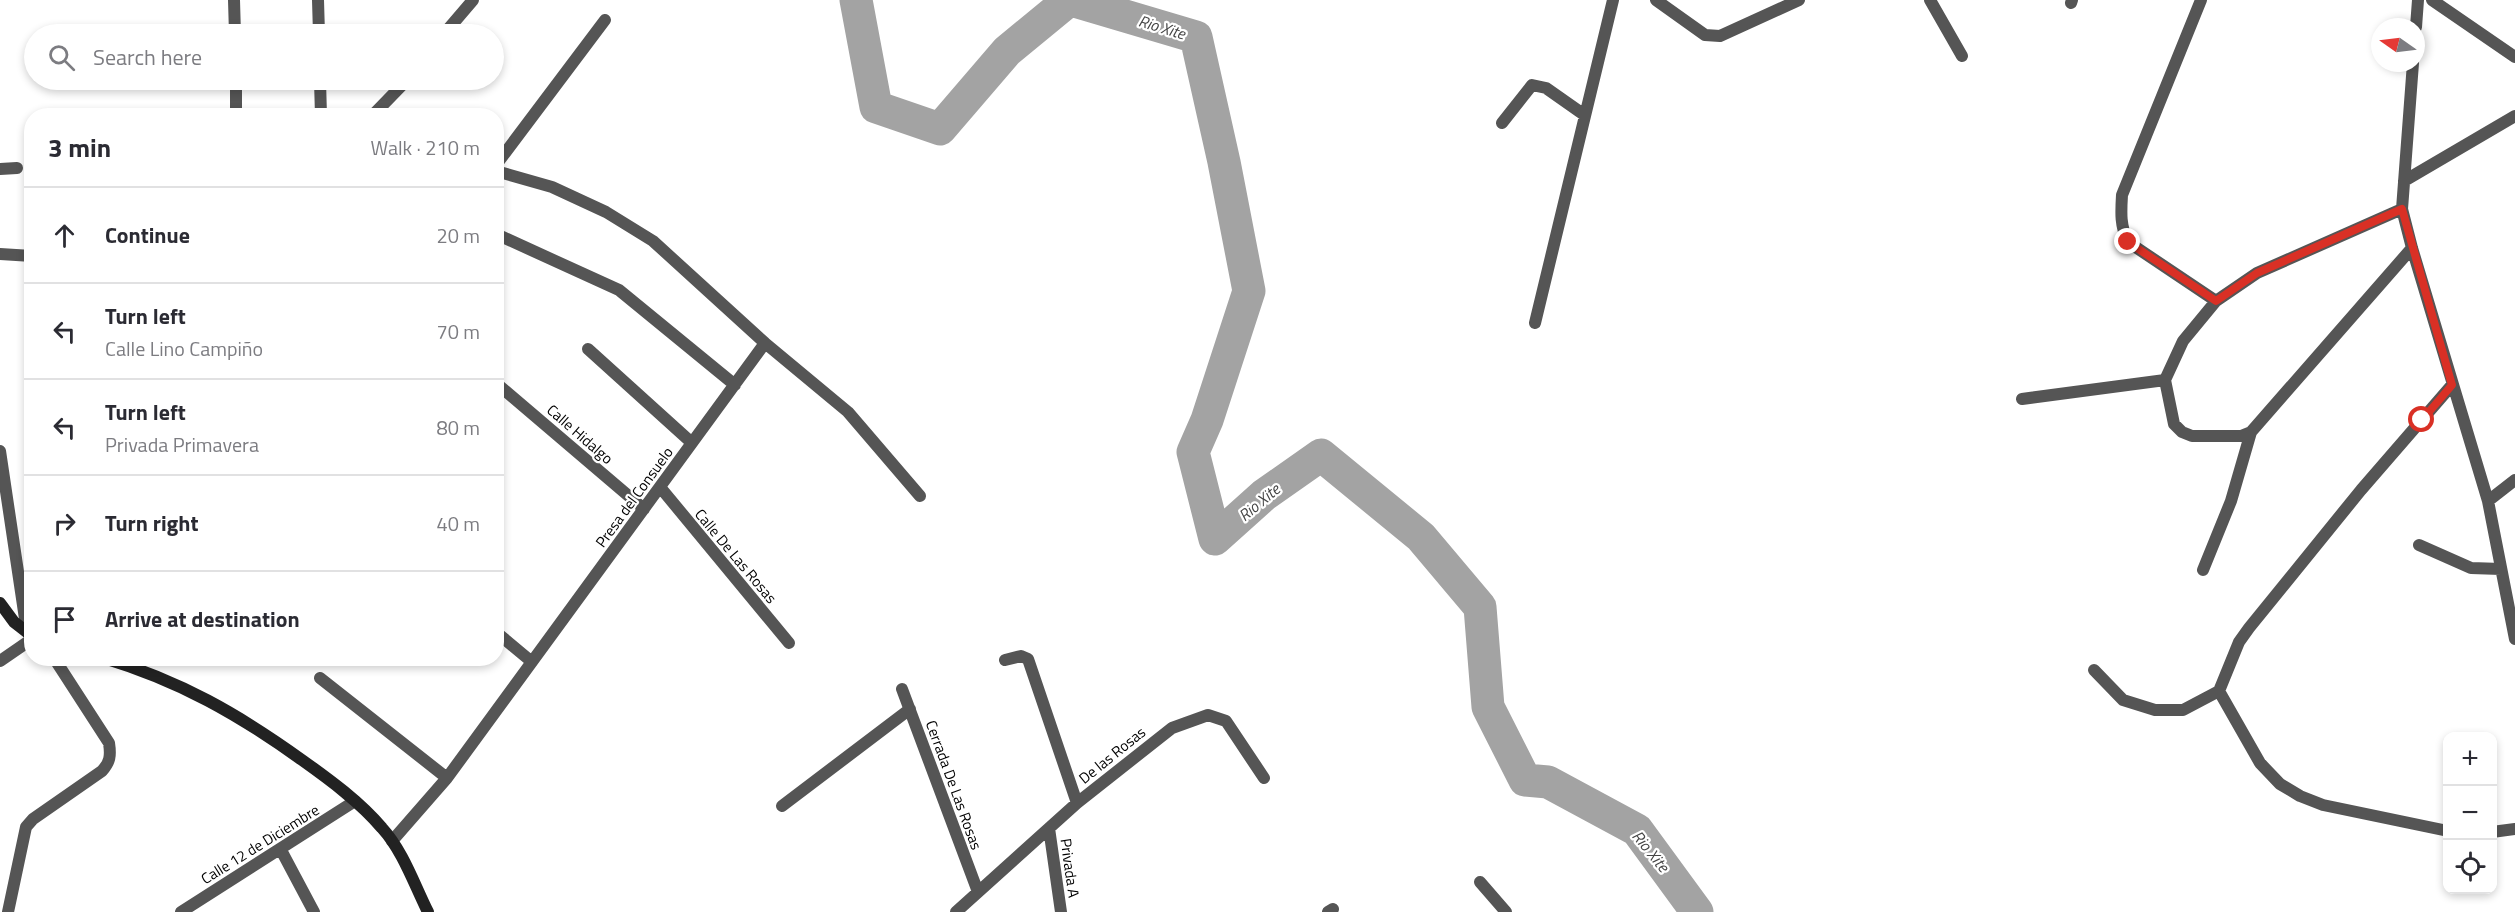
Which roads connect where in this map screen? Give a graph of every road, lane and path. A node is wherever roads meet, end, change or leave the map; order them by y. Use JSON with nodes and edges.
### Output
{"nodes":[{"id":1,"x":234,"y":0,"type":"edge"},
{"id":2,"x":318,"y":0,"type":"edge"},
{"id":3,"x":472,"y":0,"type":"edge"},
{"id":4,"x":1613,"y":0,"type":"edge"},
{"id":5,"x":1656,"y":0,"type":"edge"},
{"id":6,"x":1799,"y":0,"type":"edge"},
{"id":7,"x":1930,"y":0,"type":"edge"},
{"id":8,"x":2201,"y":0,"type":"edge"},
{"id":9,"x":2418,"y":0,"type":"edge"},
{"id":10,"x":2432,"y":0,"type":"edge"},
{"id":11,"x":2417,"y":18,"type":"edge"},
{"id":12,"x":605,"y":20,"type":"dead end"},
{"id":13,"x":235,"y":24,"type":"edge"},
{"id":14,"x":319,"y":24,"type":"edge"},
{"id":15,"x":452,"y":24,"type":"edge"},
{"id":16,"x":1962,"y":56,"type":"dead end"},
{"id":17,"x":2515,"y":57,"type":"edge"},
{"id":18,"x":2412,"y":72,"type":"edge"},
{"id":19,"x":236,"y":90,"type":"edge"},
{"id":20,"x":320,"y":90,"type":"edge"},
{"id":21,"x":397,"y":90,"type":"edge"},
{"id":22,"x":237,"y":108,"type":"edge"},
{"id":23,"x":321,"y":108,"type":"edge"},
{"id":24,"x":380,"y":108,"type":"edge"},
{"id":25,"x":1583,"y":114,"type":"junction"},
{"id":26,"x":2515,"y":116,"type":"edge"},
{"id":27,"x":1502,"y":123,"type":"dead end"},
{"id":28,"x":504,"y":154,"type":"edge"},
{"id":29,"x":17,"y":168,"type":"dead end"},
{"id":30,"x":0,"y":169,"type":"edge"},
{"id":31,"x":504,"y":173,"type":"edge"},
{"id":32,"x":2404,"y":181,"type":"junction"},
{"id":33,"x":2402,"y":209,"type":"junction"},
{"id":34,"x":504,"y":238,"type":"edge"},
{"id":35,"x":2412,"y":248,"type":"junction"},
{"id":36,"x":0,"y":254,"type":"edge"},
{"id":37,"x":24,"y":256,"type":"edge"},
{"id":38,"x":2216,"y":301,"type":"junction"},
{"id":39,"x":1535,"y":323,"type":"dead end"},
{"id":40,"x":765,"y":343,"type":"junction"},
{"id":41,"x":588,"y":349,"type":"dead end"},
{"id":42,"x":2164,"y":380,"type":"junction"},
{"id":43,"x":735,"y":385,"type":"junction"},
{"id":44,"x":2452,"y":385,"type":"junction"},
{"id":45,"x":504,"y":390,"type":"edge"},
{"id":46,"x":2022,"y":399,"type":"dead end"},
{"id":47,"x":2251,"y":432,"type":"junction"},
{"id":48,"x":692,"y":443,"type":"junction"},
{"id":49,"x":0,"y":451,"type":"edge"},
{"id":50,"x":2515,"y":480,"type":"edge"},
{"id":51,"x":660,"y":487,"type":"junction"},
{"id":52,"x":920,"y":496,"type":"dead end"},
{"id":53,"x":2488,"y":501,"type":"junction"},
{"id":54,"x":644,"y":509,"type":"junction"},
{"id":55,"x":2419,"y":545,"type":"dead end"},
{"id":56,"x":2501,"y":569,"type":"junction"},
{"id":57,"x":2203,"y":570,"type":"dead end"},
{"id":58,"x":24,"y":598,"type":"edge"},
{"id":59,"x":0,"y":603,"type":"edge"},
{"id":60,"x":24,"y":630,"type":"edge"},
{"id":61,"x":504,"y":639,"type":"edge"},
{"id":62,"x":2515,"y":639,"type":"edge"},
{"id":63,"x":24,"y":640,"type":"edge"},
{"id":64,"x":789,"y":643,"type":"dead end"},
{"id":65,"x":1005,"y":660,"type":"dead end"},
{"id":66,"x":0,"y":661,"type":"edge"},
{"id":67,"x":532,"y":662,"type":"junction"},
{"id":68,"x":59,"y":666,"type":"edge"},
{"id":69,"x":126,"y":666,"type":"edge"},
{"id":70,"x":2094,"y":670,"type":"dead end"},
{"id":71,"x":320,"y":678,"type":"dead end"},
{"id":72,"x":902,"y":688,"type":"dead end"},
{"id":73,"x":2219,"y":691,"type":"junction"},
{"id":74,"x":910,"y":709,"type":"junction"},
{"id":75,"x":447,"y":778,"type":"junction"},
{"id":76,"x":1264,"y":778,"type":"dead end"},
{"id":77,"x":355,"y":801,"type":"junction"},
{"id":78,"x":1077,"y":803,"type":"junction"},
{"id":79,"x":782,"y":806,"type":"dead end"},
{"id":80,"x":1049,"y":828,"type":"junction"},
{"id":81,"x":2515,"y":829,"type":"edge"},
{"id":82,"x":2443,"y":830,"type":"edge"},
{"id":83,"x":2497,"y":831,"type":"edge"},
{"id":84,"x":392,"y":841,"type":"junction"},
{"id":85,"x":281,"y":850,"type":"junction"},
{"id":86,"x":1480,"y":882,"type":"dead end"},
{"id":87,"x":978,"y":892,"type":"junction"},
{"id":88,"x":8,"y":912,"type":"edge"},
{"id":89,"x":181,"y":912,"type":"edge"},
{"id":90,"x":314,"y":912,"type":"edge"},
{"id":91,"x":428,"y":912,"type":"edge"},
{"id":92,"x":956,"y":912,"type":"edge"},
{"id":93,"x":1061,"y":912,"type":"edge"},
{"id":94,"x":1506,"y":912,"type":"edge"}],
"edges":[{"from":1,"to":13,"type":"street"},
{"from":2,"to":14,"type":"street"},
{"from":3,"to":15,"type":"street"},
{"from":4,"to":25,"type":"street"},
{"from":5,"to":6,"type":"street"},
{"from":7,"to":16,"type":"street"},
{"from":8,"to":38,"type":"street"},
{"from":9,"to":11,"type":"street"},
{"from":10,"to":17,"type":"street"},
{"from":12,"to":28,"type":"street"},
{"from":18,"to":32,"type":"street"},
{"from":19,"to":22,"type":"street"},
{"from":20,"to":23,"type":"street"},
{"from":21,"to":24,"type":"street"},
{"from":25,"to":27,"type":"street"},
{"from":25,"to":39,"type":"street"},
{"from":26,"to":32,"type":"street"},
{"from":29,"to":30,"type":"street"},
{"from":31,"to":40,"type":"street"},
{"from":32,"to":33,"type":"street"},
{"from":33,"to":35,"type":"street"},
{"from":33,"to":38,"type":"street"},
{"from":34,"to":43,"type":"street"},
{"from":35,"to":44,"type":"street"},
{"from":35,"to":47,"type":"street"},
{"from":36,"to":37,"type":"street"},
{"from":38,"to":42,"type":"street"},
{"from":40,"to":43,"type":"street","name":"Presa del Consuelo"},
{"from":40,"to":52,"type":"street"},
{"from":41,"to":48,"type":"street"},
{"from":42,"to":46,"type":"street"},
{"from":42,"to":47,"type":"street"},
{"from":43,"to":48,"type":"street","name":"Presa del Consuelo"},
{"from":44,"to":53,"type":"street"},
{"from":44,"to":73,"type":"street"},
{"from":45,"to":54,"type":"street","name":"Calle Hidalgo"},
{"from":47,"to":57,"type":"street"},
{"from":48,"to":51,"type":"street","name":"Presa del Consuelo"},
{"from":49,"to":58,"type":"street"},
{"from":50,"to":53,"type":"street"},
{"from":51,"to":54,"type":"street","name":"Presa del Consuelo"},
{"from":51,"to":64,"type":"street","name":"Calle De Las Rosas"},
{"from":53,"to":56,"type":"street"},
{"from":54,"to":67,"type":"street","name":"Presa del Consuelo"},
{"from":55,"to":56,"type":"street"},
{"from":56,"to":62,"type":"street"},
{"from":59,"to":60,"type":"street"},
{"from":61,"to":67,"type":"street"},
{"from":63,"to":66,"type":"street"},
{"from":65,"to":78,"type":"street"},
{"from":67,"to":75,"type":"street","name":"Presa del Consuelo"},
{"from":68,"to":88,"type":"street"},
{"from":69,"to":77,"type":"street"},
{"from":70,"to":73,"type":"street"},
{"from":71,"to":75,"type":"street"},
{"from":72,"to":74,"type":"street","name":"Cerrada De Las Rosas"},
{"from":73,"to":82,"type":"street"},
{"from":74,"to":79,"type":"street"},
{"from":74,"to":87,"type":"street","name":"Cerrada De Las Rosas"},
{"from":75,"to":84,"type":"street","name":"Presa del Consuelo"},
{"from":76,"to":78,"type":"street","name":"De las Rosas"},
{"from":77,"to":84,"type":"street"},
{"from":77,"to":85,"type":"street","name":"Calle 12 de Diciembre"},
{"from":78,"to":80,"type":"street","name":"De las Rosas"},
{"from":80,"to":87,"type":"street","name":"De las Rosas"},
{"from":80,"to":93,"type":"street","name":"Privada A"},
{"from":81,"to":83,"type":"street"},
{"from":84,"to":91,"type":"street"},
{"from":85,"to":89,"type":"street","name":"Calle 12 de Diciembre"},
{"from":85,"to":90,"type":"street"},
{"from":86,"to":94,"type":"street"},
{"from":87,"to":92,"type":"street"}]}
